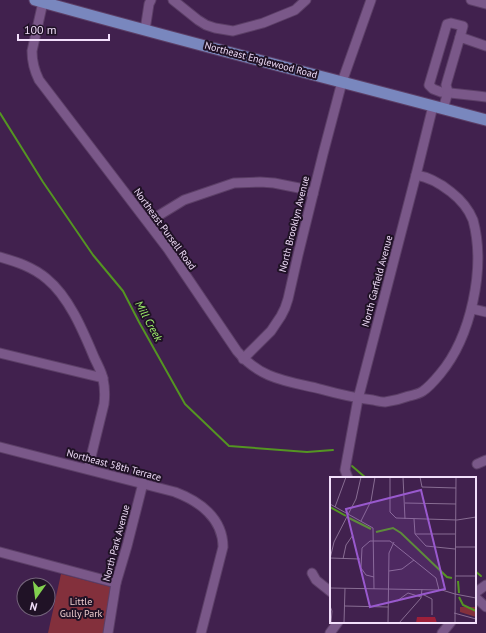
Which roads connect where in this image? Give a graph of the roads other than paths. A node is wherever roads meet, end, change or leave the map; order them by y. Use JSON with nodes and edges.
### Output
{"nodes":[{"id":1,"x":173,"y":0,"type":"edge"},
{"id":2,"x":306,"y":0,"type":"edge"},
{"id":3,"x":371,"y":0,"type":"edge"},
{"id":4,"x":471,"y":0,"type":"edge"},
{"id":5,"x":39,"y":1,"type":"edge"},
{"id":6,"x":147,"y":1,"type":"edge"},
{"id":7,"x":486,"y":4,"type":"edge"},
{"id":8,"x":145,"y":30,"type":"junction"},
{"id":9,"x":460,"y":37,"type":"junction"},
{"id":10,"x":486,"y":46,"type":"edge"},
{"id":11,"x":342,"y":82,"type":"junction"},
{"id":12,"x":448,"y":92,"type":"junction"},
{"id":13,"x":486,"y":98,"type":"edge"},
{"id":14,"x":438,"y":107,"type":"junction"},
{"id":15,"x":486,"y":120,"type":"edge"},
{"id":16,"x":416,"y":175,"type":"junction"},
{"id":17,"x":313,"y":194,"type":"junction"},
{"id":18,"x":148,"y":222,"type":"junction"},
{"id":19,"x":0,"y":257,"type":"edge"},
{"id":20,"x":473,"y":309,"type":"junction"},
{"id":21,"x":486,"y":312,"type":"edge"},
{"id":22,"x":0,"y":353,"type":"edge"},
{"id":23,"x":243,"y":359,"type":"junction"},
{"id":24,"x":103,"y":378,"type":"junction"},
{"id":25,"x":358,"y":399,"type":"junction"},
{"id":26,"x":0,"y":447,"type":"edge"},
{"id":27,"x":88,"y":469,"type":"junction"},
{"id":28,"x":348,"y":477,"type":"edge"},
{"id":29,"x":143,"y":483,"type":"junction"},
{"id":30,"x":0,"y":552,"type":"edge"},
{"id":31,"x":312,"y":573,"type":"dead end"},
{"id":32,"x":116,"y":583,"type":"junction"},
{"id":33,"x":486,"y":585,"type":"edge"},
{"id":34,"x":330,"y":591,"type":"edge"},
{"id":35,"x":476,"y":592,"type":"edge"},
{"id":36,"x":476,"y":598,"type":"edge"},
{"id":37,"x":486,"y":607,"type":"edge"},
{"id":38,"x":337,"y":623,"type":"edge"},
{"id":39,"x":450,"y":623,"type":"edge"},
{"id":40,"x":108,"y":633,"type":"edge"},
{"id":41,"x":201,"y":633,"type":"edge"},
{"id":42,"x":330,"y":633,"type":"edge"},
{"id":43,"x":442,"y":633,"type":"edge"}],
"edges":[{"from":1,"to":2,"type":"street"},
{"from":3,"to":11,"type":"street"},
{"from":4,"to":7,"type":"street"},
{"from":5,"to":8,"type":"main road","name":"Northeast Englewood Road"},
{"from":5,"to":18,"type":"street","name":"Northeast Pursell Road"},
{"from":6,"to":8,"type":"street"},
{"from":8,"to":11,"type":"main road","name":"Northeast Englewood Road"},
{"from":9,"to":10,"type":"street"},
{"from":9,"to":12,"type":"street","name":"North Garfield Avenue"},
{"from":9,"to":12,"type":"street"},
{"from":11,"to":14,"type":"main road","name":"Northeast Englewood Road"},
{"from":11,"to":17,"type":"street","name":"North Brooklyn Avenue"},
{"from":12,"to":13,"type":"street"},
{"from":12,"to":14,"type":"street","name":"North Garfield Avenue"},
{"from":14,"to":15,"type":"main road","name":"Northeast Englewood Road"},
{"from":14,"to":16,"type":"street","name":"North Garfield Avenue"},
{"from":16,"to":20,"type":"street","name":"Northeast Pursell Road"},
{"from":16,"to":25,"type":"street","name":"North Garfield Avenue"},
{"from":17,"to":18,"type":"street"},
{"from":17,"to":23,"type":"street","name":"North Brooklyn Avenue"},
{"from":18,"to":23,"type":"street","name":"Northeast Pursell Road"},
{"from":19,"to":24,"type":"street"},
{"from":20,"to":21,"type":"street"},
{"from":20,"to":25,"type":"street","name":"Northeast Pursell Road"},
{"from":22,"to":24,"type":"street"},
{"from":23,"to":25,"type":"street","name":"Northeast Pursell Road"},
{"from":24,"to":27,"type":"street"},
{"from":25,"to":28,"type":"street","name":"North Garfield Avenue"},
{"from":26,"to":27,"type":"street","name":"Northeast 58th Terrace"},
{"from":27,"to":29,"type":"street","name":"Northeast 58th Terrace"},
{"from":29,"to":32,"type":"street","name":"North Park Avenue"},
{"from":29,"to":41,"type":"street","name":"Northeast 58th Terrace"},
{"from":30,"to":32,"type":"street"},
{"from":31,"to":34,"type":"street"},
{"from":32,"to":40,"type":"street","name":"North Park Avenue"},
{"from":33,"to":35,"type":"street"},
{"from":36,"to":37,"type":"street"},
{"from":38,"to":42,"type":"street"},
{"from":39,"to":43,"type":"street"}]}
